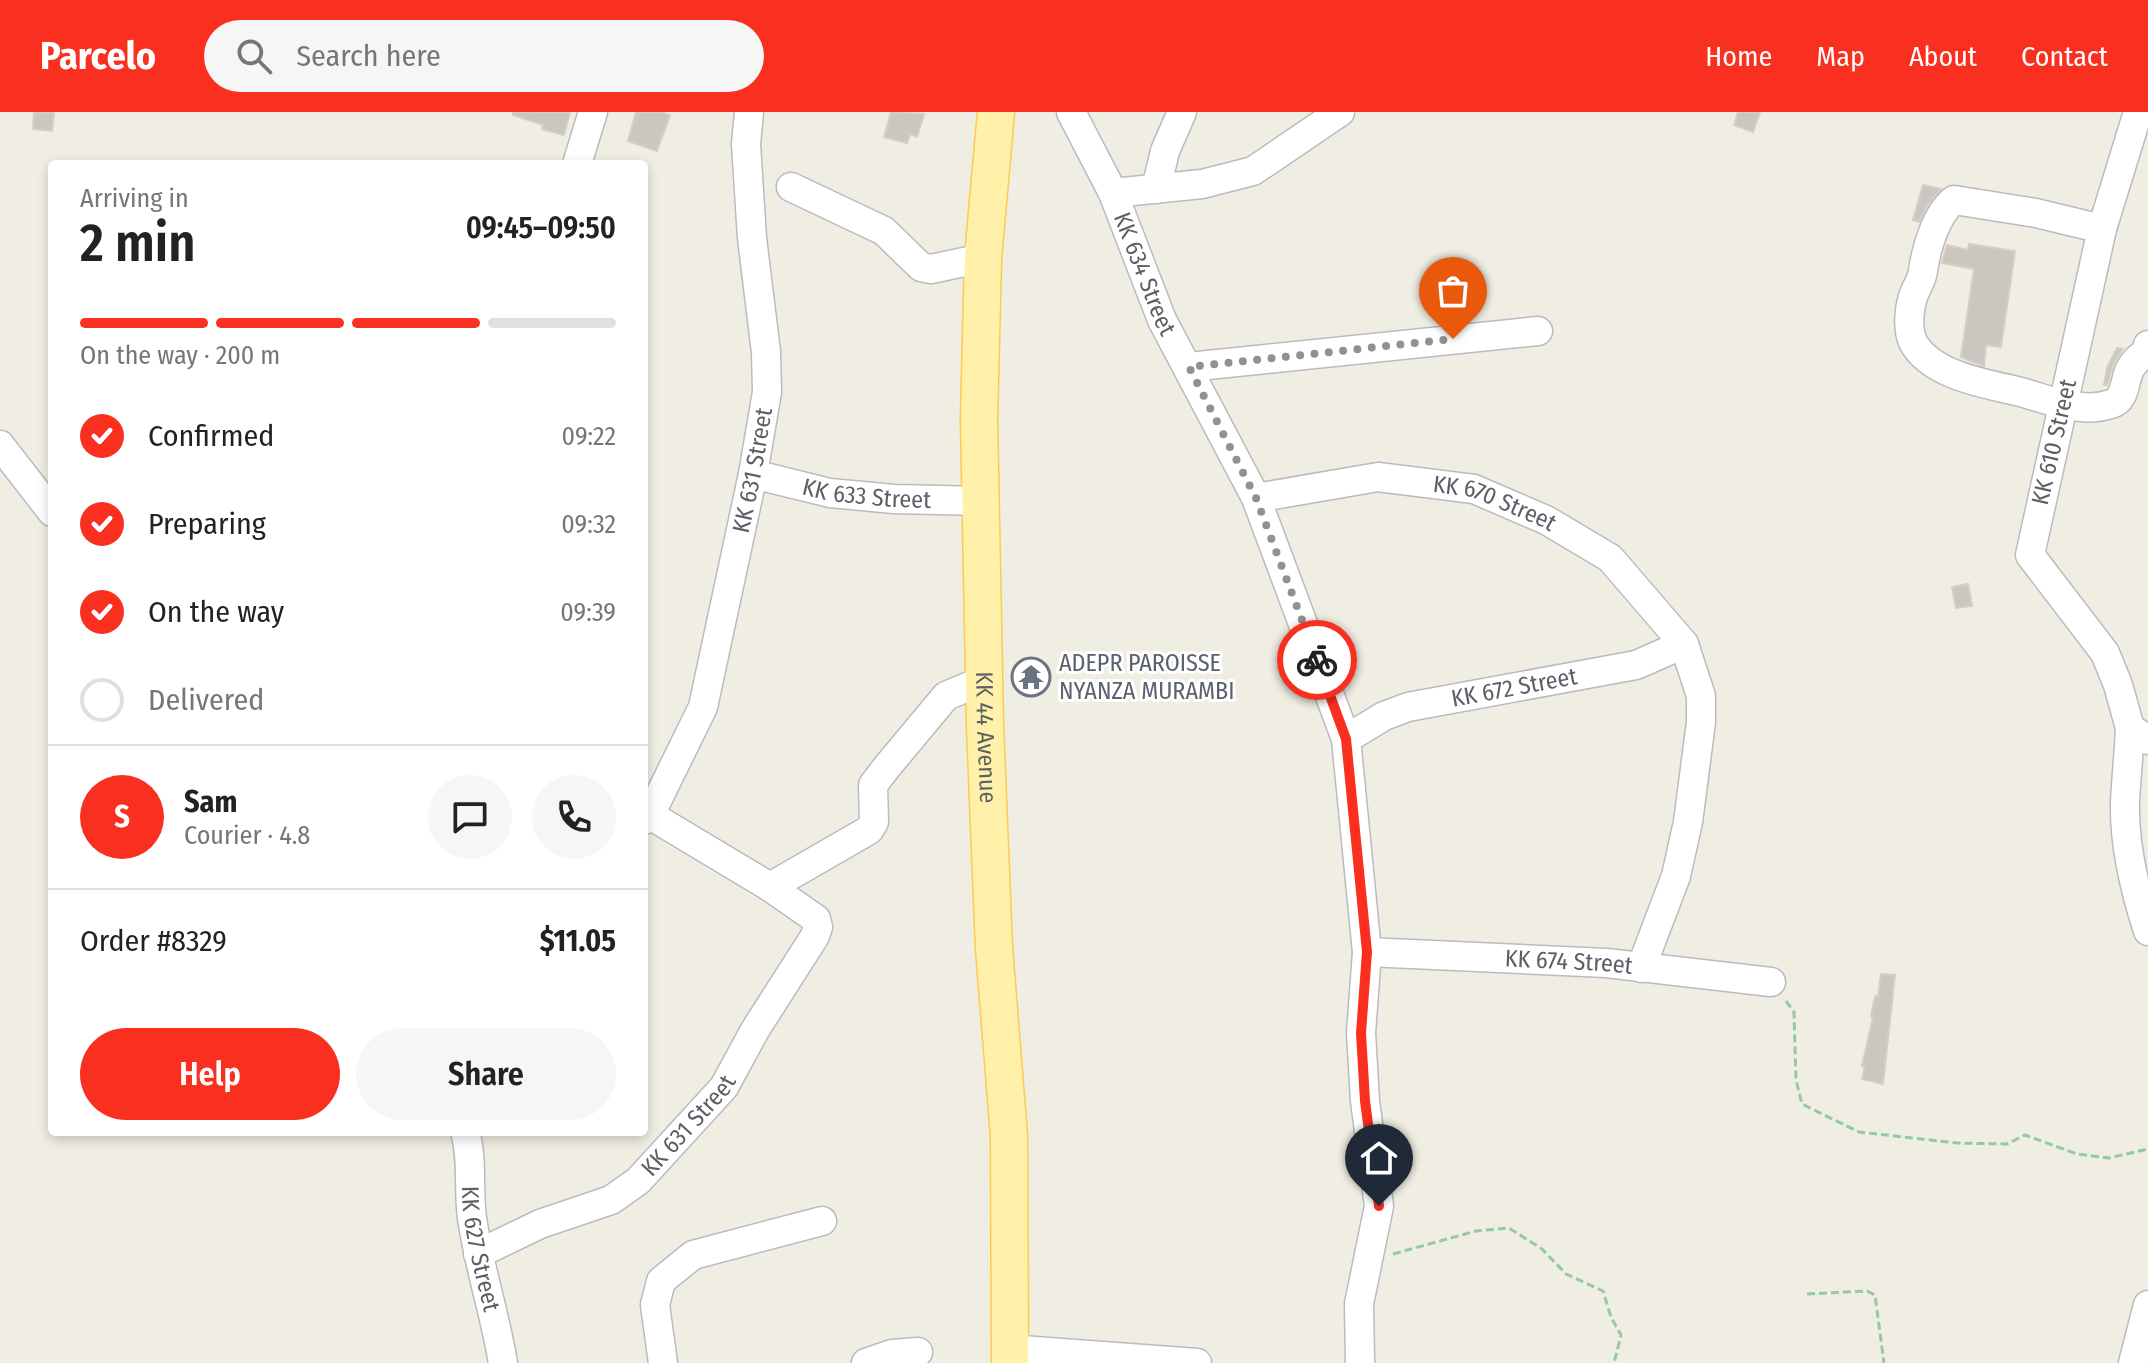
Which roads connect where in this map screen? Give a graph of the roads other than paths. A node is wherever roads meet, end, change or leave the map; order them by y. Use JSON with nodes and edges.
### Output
{"nodes":[{"id":1,"x":593,"y":112,"type":"edge"},
{"id":2,"x":749,"y":112,"type":"edge"},
{"id":3,"x":1071,"y":112,"type":"edge"},
{"id":4,"x":1182,"y":112,"type":"edge"},
{"id":5,"x":1340,"y":112,"type":"edge"},
{"id":6,"x":2138,"y":112,"type":"edge"},
{"id":7,"x":990,"y":114,"type":"edge"},
{"id":8,"x":578,"y":160,"type":"edge"},
{"id":9,"x":791,"y":187,"type":"dead end"},
{"id":10,"x":1156,"y":189,"type":"junction"},
{"id":11,"x":1113,"y":193,"type":"junction"},
{"id":12,"x":2102,"y":229,"type":"junction"},
{"id":13,"x":983,"y":258,"type":"junction"},
{"id":14,"x":1538,"y":331,"type":"dead end"},
{"id":15,"x":2148,"y":345,"type":"edge"},
{"id":16,"x":1189,"y":367,"type":"junction"},
{"id":17,"x":2063,"y":404,"type":"junction"},
{"id":18,"x":0,"y":445,"type":"edge"},
{"id":19,"x":753,"y":474,"type":"junction"},
{"id":20,"x":1256,"y":498,"type":"junction"},
{"id":21,"x":981,"y":501,"type":"junction"},
{"id":22,"x":48,"y":507,"type":"edge"},
{"id":23,"x":1684,"y":644,"type":"junction"},
{"id":24,"x":984,"y":680,"type":"junction"},
{"id":25,"x":2139,"y":734,"type":"edge"},
{"id":26,"x":1346,"y":739,"type":"junction"},
{"id":27,"x":648,"y":815,"type":"edge"},
{"id":28,"x":648,"y":818,"type":"edge"},
{"id":29,"x":770,"y":887,"type":"junction"},
{"id":30,"x":2148,"y":931,"type":"edge"},
{"id":31,"x":1367,"y":952,"type":"junction"},
{"id":32,"x":1641,"y":968,"type":"junction"},
{"id":33,"x":1771,"y":982,"type":"road end"},
{"id":34,"x":465,"y":1136,"type":"edge"},
{"id":35,"x":822,"y":1221,"type":"dead end"},
{"id":36,"x":478,"y":1254,"type":"junction"},
{"id":37,"x":2148,"y":1305,"type":"edge"},
{"id":38,"x":918,"y":1352,"type":"dead end"},
{"id":39,"x":1010,"y":1356,"type":"edge"},
{"id":40,"x":503,"y":1363,"type":"edge"},
{"id":41,"x":663,"y":1363,"type":"edge"},
{"id":42,"x":866,"y":1363,"type":"edge"},
{"id":43,"x":1197,"y":1363,"type":"edge"},
{"id":44,"x":1360,"y":1363,"type":"edge"},
{"id":45,"x":2133,"y":1363,"type":"edge"}],
"edges":[{"from":1,"to":8,"type":"street"},
{"from":2,"to":19,"type":"street","name":"KK 631 Street"},
{"from":3,"to":11,"type":"street","name":"KK 634 Street"},
{"from":4,"to":10,"type":"street"},
{"from":5,"to":10,"type":"street"},
{"from":6,"to":12,"type":"street","name":"KK 610 Street"},
{"from":7,"to":13,"type":"main road","name":"KK 44 Avenue"},
{"from":9,"to":13,"type":"street"},
{"from":10,"to":11,"type":"street"},
{"from":11,"to":16,"type":"street","name":"KK 634 Street"},
{"from":12,"to":17,"type":"street","name":"KK 610 Street"},
{"from":12,"to":17,"type":"street"},
{"from":13,"to":21,"type":"main road","name":"KK 44 Avenue"},
{"from":14,"to":16,"type":"street"},
{"from":15,"to":17,"type":"street"},
{"from":16,"to":20,"type":"street","name":"KK 634 Street"},
{"from":17,"to":25,"type":"street","name":"KK 610 Street"},
{"from":18,"to":22,"type":"street"},
{"from":19,"to":21,"type":"street","name":"KK 633 Street"},
{"from":19,"to":27,"type":"street","name":"KK 631 Street"},
{"from":20,"to":23,"type":"street","name":"KK 670 Street"},
{"from":20,"to":26,"type":"street","name":"KK 634 Street"},
{"from":21,"to":24,"type":"main road","name":"KK 44 Avenue"},
{"from":23,"to":26,"type":"street","name":"KK 672 Street"},
{"from":23,"to":32,"type":"street"},
{"from":24,"to":29,"type":"street"},
{"from":24,"to":39,"type":"main road","name":"KK 44 Avenue"},
{"from":25,"to":30,"type":"street","name":"KK 610 Street"},
{"from":26,"to":31,"type":"street","name":"KK 634 Street"},
{"from":28,"to":29,"type":"street","name":"KK 631 Street"},
{"from":29,"to":36,"type":"street","name":"KK 631 Street"},
{"from":31,"to":32,"type":"street","name":"KK 674 Street"},
{"from":31,"to":44,"type":"street","name":"KK 634 Street"},
{"from":32,"to":33,"type":"street","name":"KK 674 Street"},
{"from":34,"to":36,"type":"street","name":"KK 627 Street"},
{"from":35,"to":41,"type":"street"},
{"from":36,"to":40,"type":"street","name":"KK 627 Street"},
{"from":37,"to":45,"type":"street"},
{"from":38,"to":42,"type":"street"},
{"from":39,"to":43,"type":"street"}]}
